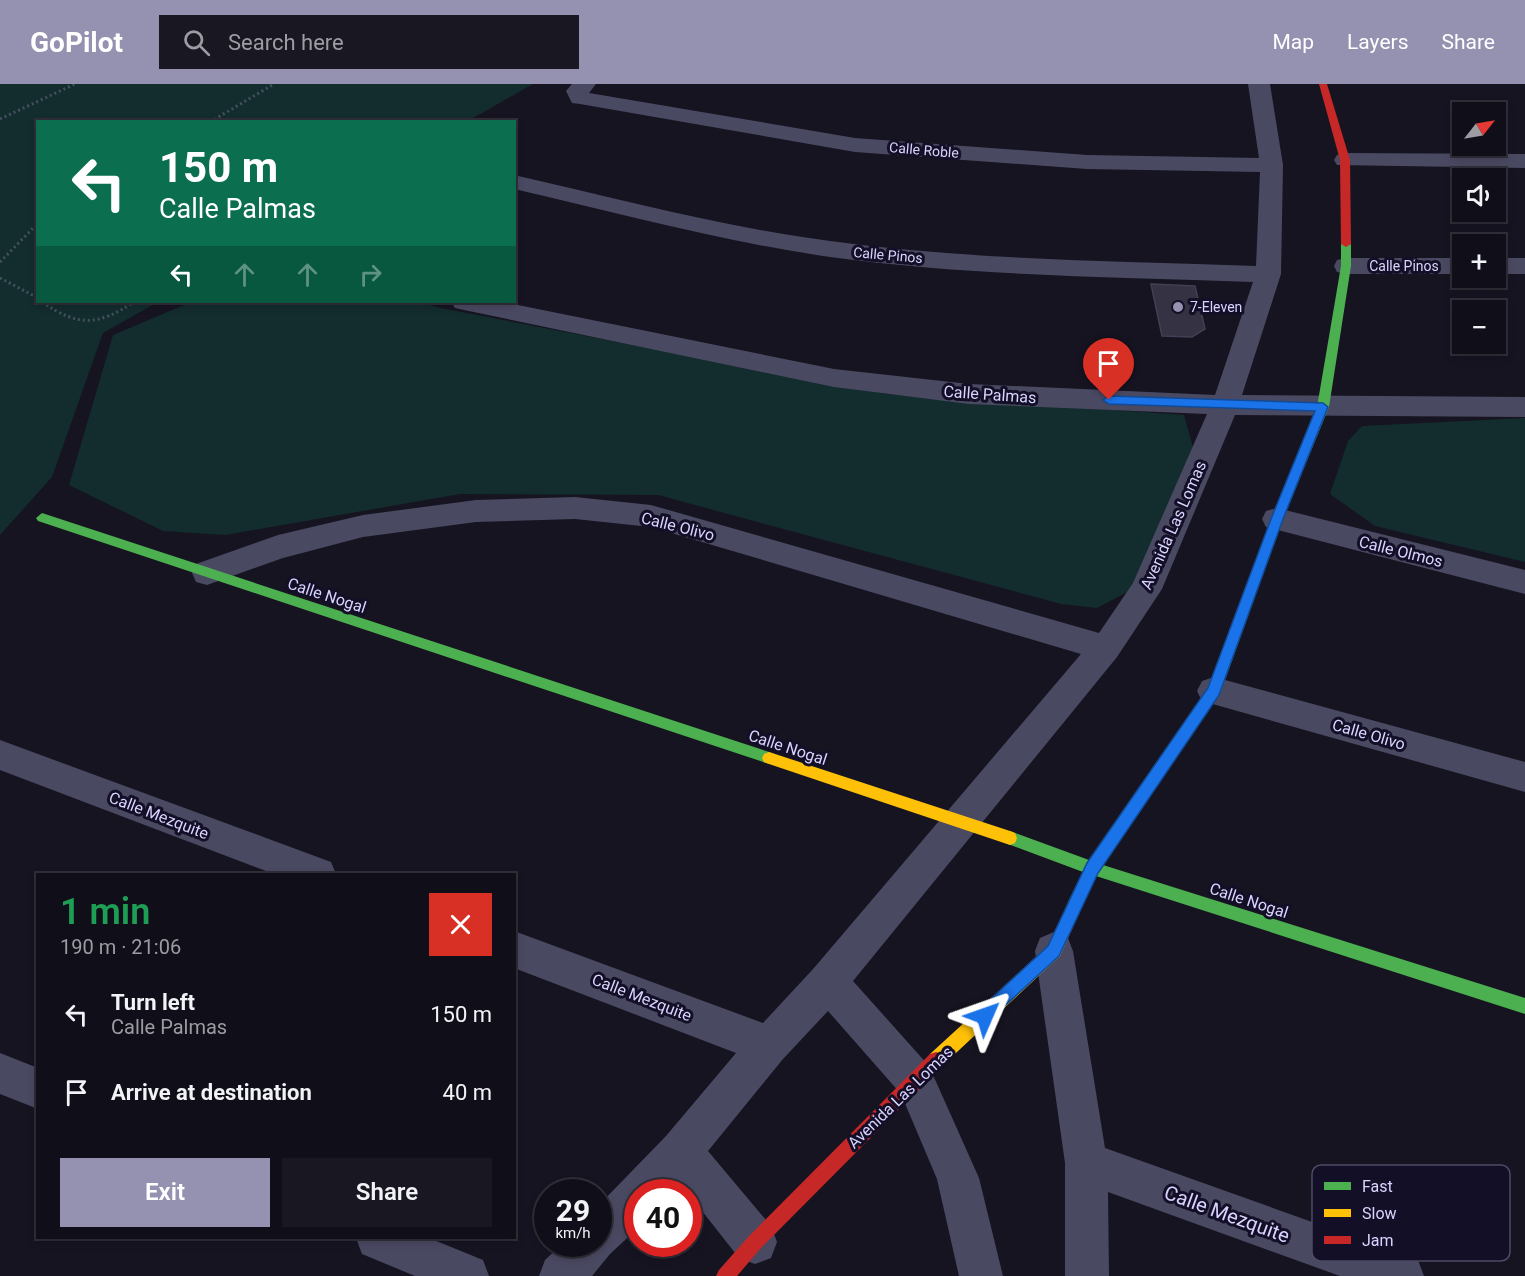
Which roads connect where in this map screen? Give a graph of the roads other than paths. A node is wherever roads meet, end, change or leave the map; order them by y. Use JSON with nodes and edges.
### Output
{"nodes":[{"id":1,"x":1259,"y":84,"type":"edge"},
{"id":2,"x":1323,"y":84,"type":"edge"},
{"id":3,"x":582,"y":91,"type":"edge"},
{"id":4,"x":1345,"y":160,"type":"junction"},
{"id":5,"x":1525,"y":161,"type":"edge"},
{"id":6,"x":1272,"y":165,"type":"junction"},
{"id":7,"x":516,"y":182,"type":"edge"},
{"id":8,"x":1346,"y":266,"type":"junction"},
{"id":9,"x":1452,"y":266,"type":"edge"},
{"id":10,"x":1506,"y":266,"type":"edge"},
{"id":11,"x":1525,"y":266,"type":"edge"},
{"id":12,"x":1268,"y":274,"type":"junction"},
{"id":13,"x":469,"y":303,"type":"edge"},
{"id":14,"x":1226,"y":405,"type":"junction"},
{"id":15,"x":1323,"y":407,"type":"junction"},
{"id":16,"x":1525,"y":407,"type":"edge"},
{"id":17,"x":42,"y":518,"type":"dead end"},
{"id":18,"x":1277,"y":519,"type":"junction"},
{"id":19,"x":207,"y":573,"type":"junction"},
{"id":20,"x":1525,"y":582,"type":"edge"},
{"id":21,"x":1106,"y":648,"type":"junction"},
{"id":22,"x":1214,"y":691,"type":"junction"},
{"id":23,"x":0,"y":755,"type":"edge"},
{"id":24,"x":1525,"y":777,"type":"edge"},
{"id":25,"x":962,"y":821,"type":"junction"},
{"id":26,"x":1092,"y":868,"type":"junction"},
{"id":27,"x":315,"y":873,"type":"edge"},
{"id":28,"x":516,"y":950,"type":"edge"},
{"id":29,"x":1054,"y":951,"type":"junction"},
{"id":30,"x":828,"y":982,"type":"junction"},
{"id":31,"x":1525,"y":1006,"type":"edge"},
{"id":32,"x":770,"y":1045,"type":"junction"},
{"id":33,"x":0,"y":1073,"type":"edge"},
{"id":34,"x":915,"y":1080,"type":"junction"},
{"id":35,"x":36,"y":1088,"type":"edge"},
{"id":36,"x":681,"y":1151,"type":"junction"},
{"id":37,"x":1086,"y":1163,"type":"junction"},
{"id":38,"x":654,"y":1179,"type":"edge"},
{"id":39,"x":624,"y":1211,"type":"edge"},
{"id":40,"x":612,"y":1223,"type":"edge"},
{"id":41,"x":380,"y":1239,"type":"edge"},
{"id":42,"x":755,"y":1242,"type":"junction"},
{"id":43,"x":1312,"y":1244,"type":"edge"},
{"id":44,"x":579,"y":1257,"type":"edge"},
{"id":45,"x":1360,"y":1261,"type":"edge"},
{"id":46,"x":467,"y":1276,"type":"edge"},
{"id":47,"x":561,"y":1276,"type":"edge"},
{"id":48,"x":725,"y":1276,"type":"edge"},
{"id":49,"x":981,"y":1276,"type":"edge"},
{"id":50,"x":1087,"y":1276,"type":"edge"},
{"id":51,"x":1402,"y":1276,"type":"edge"}],
"edges":[{"from":1,"to":6,"type":"street","name":"Avenida Las Lomas"},
{"from":2,"to":4,"type":"street","name":"Avenida Las Lomas"},
{"from":3,"to":6,"type":"street","name":"Calle Roble"},
{"from":4,"to":5,"type":"street"},
{"from":4,"to":8,"type":"street","name":"Avenida Las Lomas"},
{"from":6,"to":12,"type":"street","name":"Avenida Las Lomas"},
{"from":7,"to":12,"type":"street","name":"Calle Pinos"},
{"from":8,"to":9,"type":"street","name":"Calle Pinos"},
{"from":8,"to":15,"type":"street","name":"Avenida Las Lomas"},
{"from":10,"to":11,"type":"street"},
{"from":12,"to":14,"type":"street","name":"Avenida Las Lomas"},
{"from":13,"to":14,"type":"street","name":"Calle Palmas"},
{"from":14,"to":15,"type":"street","name":"Calle Palmas"},
{"from":14,"to":21,"type":"street","name":"Avenida Las Lomas"},
{"from":15,"to":16,"type":"street","name":"Calle Palmas"},
{"from":15,"to":18,"type":"street","name":"Avenida Las Lomas"},
{"from":17,"to":19,"type":"street","name":"Calle Nogal"},
{"from":18,"to":20,"type":"street","name":"Calle Olmos"},
{"from":18,"to":22,"type":"street","name":"Avenida Las Lomas"},
{"from":19,"to":21,"type":"street","name":"Calle Olivo"},
{"from":19,"to":25,"type":"street","name":"Calle Nogal"},
{"from":21,"to":25,"type":"street","name":"Avenida Las Lomas"},
{"from":22,"to":24,"type":"street","name":"Calle Olivo"},
{"from":22,"to":26,"type":"street","name":"Avenida Las Lomas"},
{"from":23,"to":27,"type":"street","name":"Calle Mezquite"},
{"from":25,"to":26,"type":"street","name":"Calle Nogal"},
{"from":25,"to":30,"type":"street","name":"Avenida Las Lomas"},
{"from":26,"to":29,"type":"street","name":"Avenida Las Lomas"},
{"from":26,"to":31,"type":"street","name":"Calle Nogal"},
{"from":28,"to":32,"type":"street","name":"Calle Mezquite"},
{"from":29,"to":34,"type":"street","name":"Avenida Las Lomas"},
{"from":29,"to":37,"type":"street"},
{"from":30,"to":32,"type":"street","name":"Avenida Las Lomas"},
{"from":30,"to":34,"type":"street"},
{"from":32,"to":36,"type":"street","name":"Avenida Las Lomas"},
{"from":33,"to":35,"type":"street"},
{"from":34,"to":42,"type":"street","name":"Avenida Las Lomas"},
{"from":34,"to":49,"type":"street"},
{"from":36,"to":38,"type":"street","name":"Avenida Las Lomas"},
{"from":36,"to":42,"type":"street"},
{"from":37,"to":43,"type":"street","name":"Calle Mezquite"},
{"from":37,"to":50,"type":"street"},
{"from":39,"to":40,"type":"street"},
{"from":41,"to":46,"type":"street"},
{"from":42,"to":48,"type":"street","name":"Avenida Las Lomas"},
{"from":44,"to":47,"type":"street"},
{"from":45,"to":51,"type":"street","name":"Calle Mezquite"}]}
